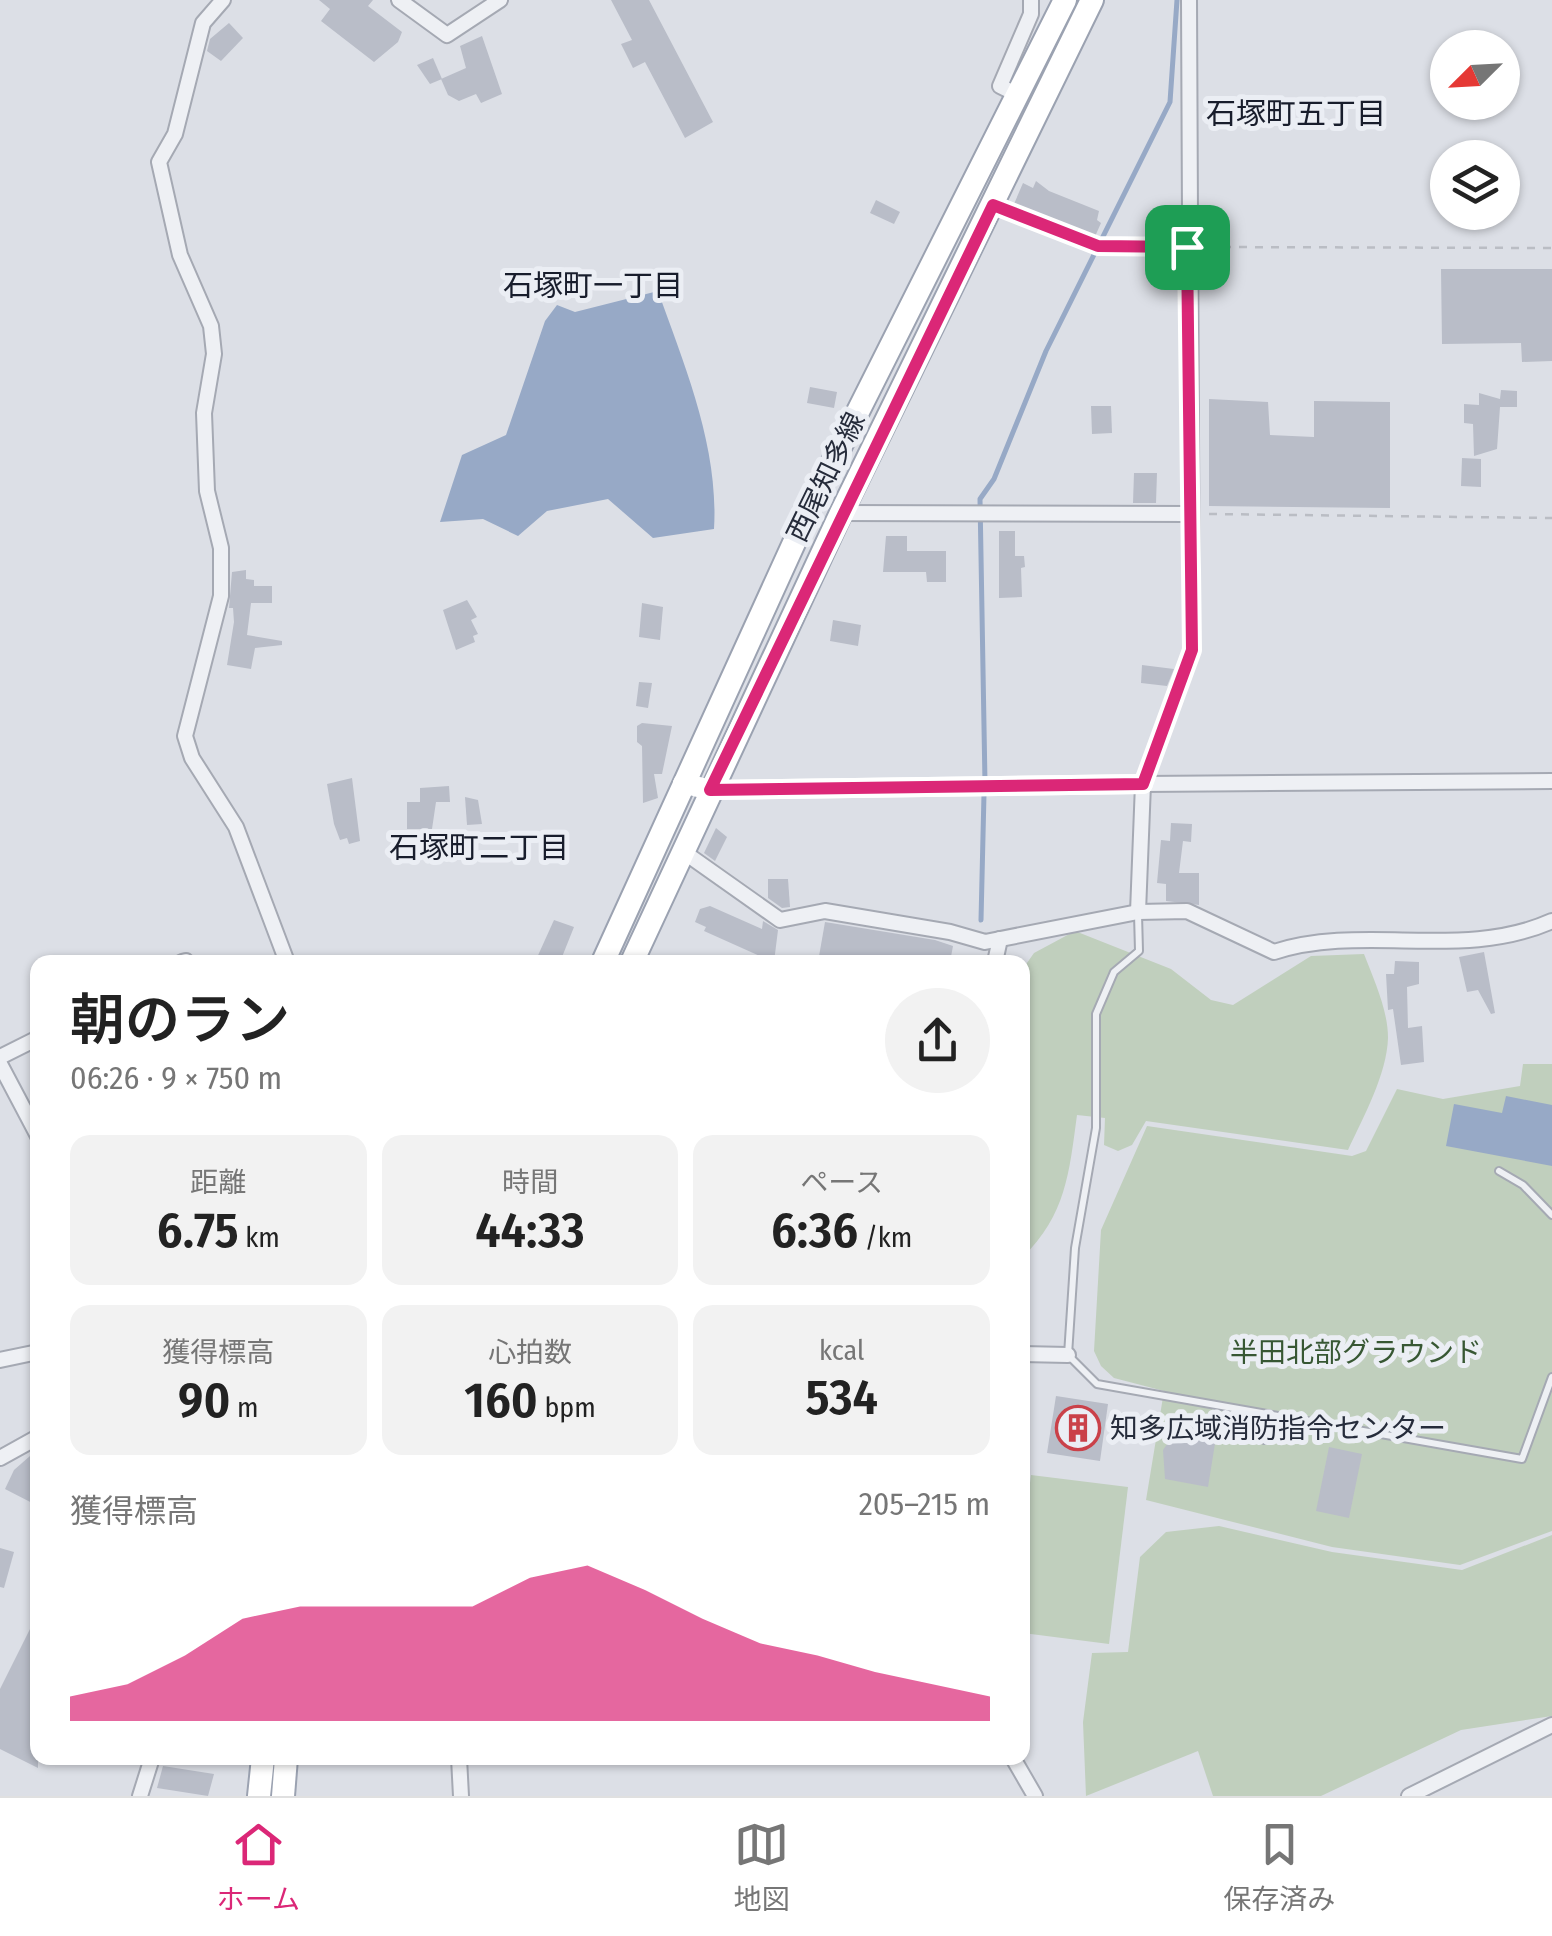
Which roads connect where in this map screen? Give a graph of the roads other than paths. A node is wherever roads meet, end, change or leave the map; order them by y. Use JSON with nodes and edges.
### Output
{"nodes":[{"id":1,"x":224,"y":0,"type":"edge"},
{"id":2,"x":400,"y":0,"type":"edge"},
{"id":3,"x":500,"y":0,"type":"edge"},
{"id":4,"x":1031,"y":0,"type":"edge"},
{"id":5,"x":1065,"y":0,"type":"edge"},
{"id":6,"x":1092,"y":0,"type":"edge"},
{"id":7,"x":1189,"y":0,"type":"edge"},
{"id":8,"x":1020,"y":96,"type":"junction"},
{"id":9,"x":841,"y":513,"type":"junction"},
{"id":10,"x":1189,"y":514,"type":"junction"},
{"id":11,"x":1552,"y":781,"type":"edge"},
{"id":12,"x":682,"y":783,"type":"junction"},
{"id":13,"x":1143,"y":784,"type":"junction"},
{"id":14,"x":710,"y":790,"type":"junction"},
{"id":15,"x":681,"y":850,"type":"junction"},
{"id":16,"x":1138,"y":912,"type":"junction"},
{"id":17,"x":1552,"y":922,"type":"edge"},
{"id":18,"x":1000,"y":940,"type":"junction"},
{"id":19,"x":284,"y":955,"type":"edge"},
{"id":20,"x":606,"y":955,"type":"edge"},
{"id":21,"x":635,"y":955,"type":"edge"},
{"id":22,"x":997,"y":955,"type":"edge"},
{"id":23,"x":30,"y":1043,"type":"edge"},
{"id":24,"x":0,"y":1061,"type":"edge"},
{"id":25,"x":30,"y":1120,"type":"edge"},
{"id":26,"x":1499,"y":1171,"type":"dead end"},
{"id":27,"x":1552,"y":1215,"type":"edge"},
{"id":28,"x":30,"y":1354,"type":"edge"},
{"id":29,"x":1030,"y":1354,"type":"edge"},
{"id":30,"x":1068,"y":1355,"type":"junction"},
{"id":31,"x":0,"y":1360,"type":"edge"},
{"id":32,"x":1552,"y":1377,"type":"edge"},
{"id":33,"x":1267,"y":1414,"type":"junction"},
{"id":34,"x":1264,"y":1440,"type":"dead end"},
{"id":35,"x":30,"y":1442,"type":"edge"},
{"id":36,"x":0,"y":1458,"type":"edge"},
{"id":37,"x":1552,"y":1726,"type":"edge"},
{"id":38,"x":150,"y":1765,"type":"edge"},
{"id":39,"x":262,"y":1765,"type":"edge"},
{"id":40,"x":285,"y":1765,"type":"edge"},
{"id":41,"x":459,"y":1765,"type":"edge"},
{"id":42,"x":1017,"y":1765,"type":"edge"},
{"id":43,"x":140,"y":1796,"type":"edge"},
{"id":44,"x":259,"y":1796,"type":"edge"},
{"id":45,"x":283,"y":1796,"type":"edge"},
{"id":46,"x":461,"y":1796,"type":"edge"},
{"id":47,"x":1035,"y":1796,"type":"edge"},
{"id":48,"x":1409,"y":1796,"type":"edge"}],
"edges":[{"from":1,"to":19,"type":"street"},
{"from":2,"to":3,"type":"street"},
{"from":4,"to":8,"type":"street"},
{"from":5,"to":8,"type":"main road","name":"西尾知多線"},
{"from":6,"to":9,"type":"main road","name":"西尾知多線"},
{"from":7,"to":10,"type":"street"},
{"from":8,"to":12,"type":"main road","name":"西尾知多線"},
{"from":9,"to":10,"type":"street"},
{"from":9,"to":14,"type":"main road","name":"西尾知多線"},
{"from":10,"to":13,"type":"street"},
{"from":11,"to":13,"type":"street"},
{"from":12,"to":14,"type":"street"},
{"from":12,"to":20,"type":"main road","name":"西尾知多線"},
{"from":13,"to":14,"type":"street"},
{"from":13,"to":16,"type":"street"},
{"from":14,"to":15,"type":"main road","name":"西尾知多線"},
{"from":15,"to":18,"type":"street"},
{"from":15,"to":21,"type":"main road","name":"西尾知多線"},
{"from":16,"to":17,"type":"street"},
{"from":16,"to":18,"type":"street"},
{"from":16,"to":30,"type":"lane"},
{"from":18,"to":22,"type":"street"},
{"from":23,"to":24,"type":"street"},
{"from":24,"to":25,"type":"street"},
{"from":26,"to":27,"type":"lane"},
{"from":28,"to":31,"type":"street"},
{"from":29,"to":30,"type":"street"},
{"from":30,"to":33,"type":"lane"},
{"from":32,"to":33,"type":"lane"},
{"from":33,"to":34,"type":"lane"},
{"from":35,"to":36,"type":"street"},
{"from":37,"to":48,"type":"street"},
{"from":38,"to":43,"type":"street"},
{"from":39,"to":44,"type":"main road"},
{"from":40,"to":45,"type":"main road"},
{"from":41,"to":46,"type":"street"},
{"from":42,"to":47,"type":"street"}]}
